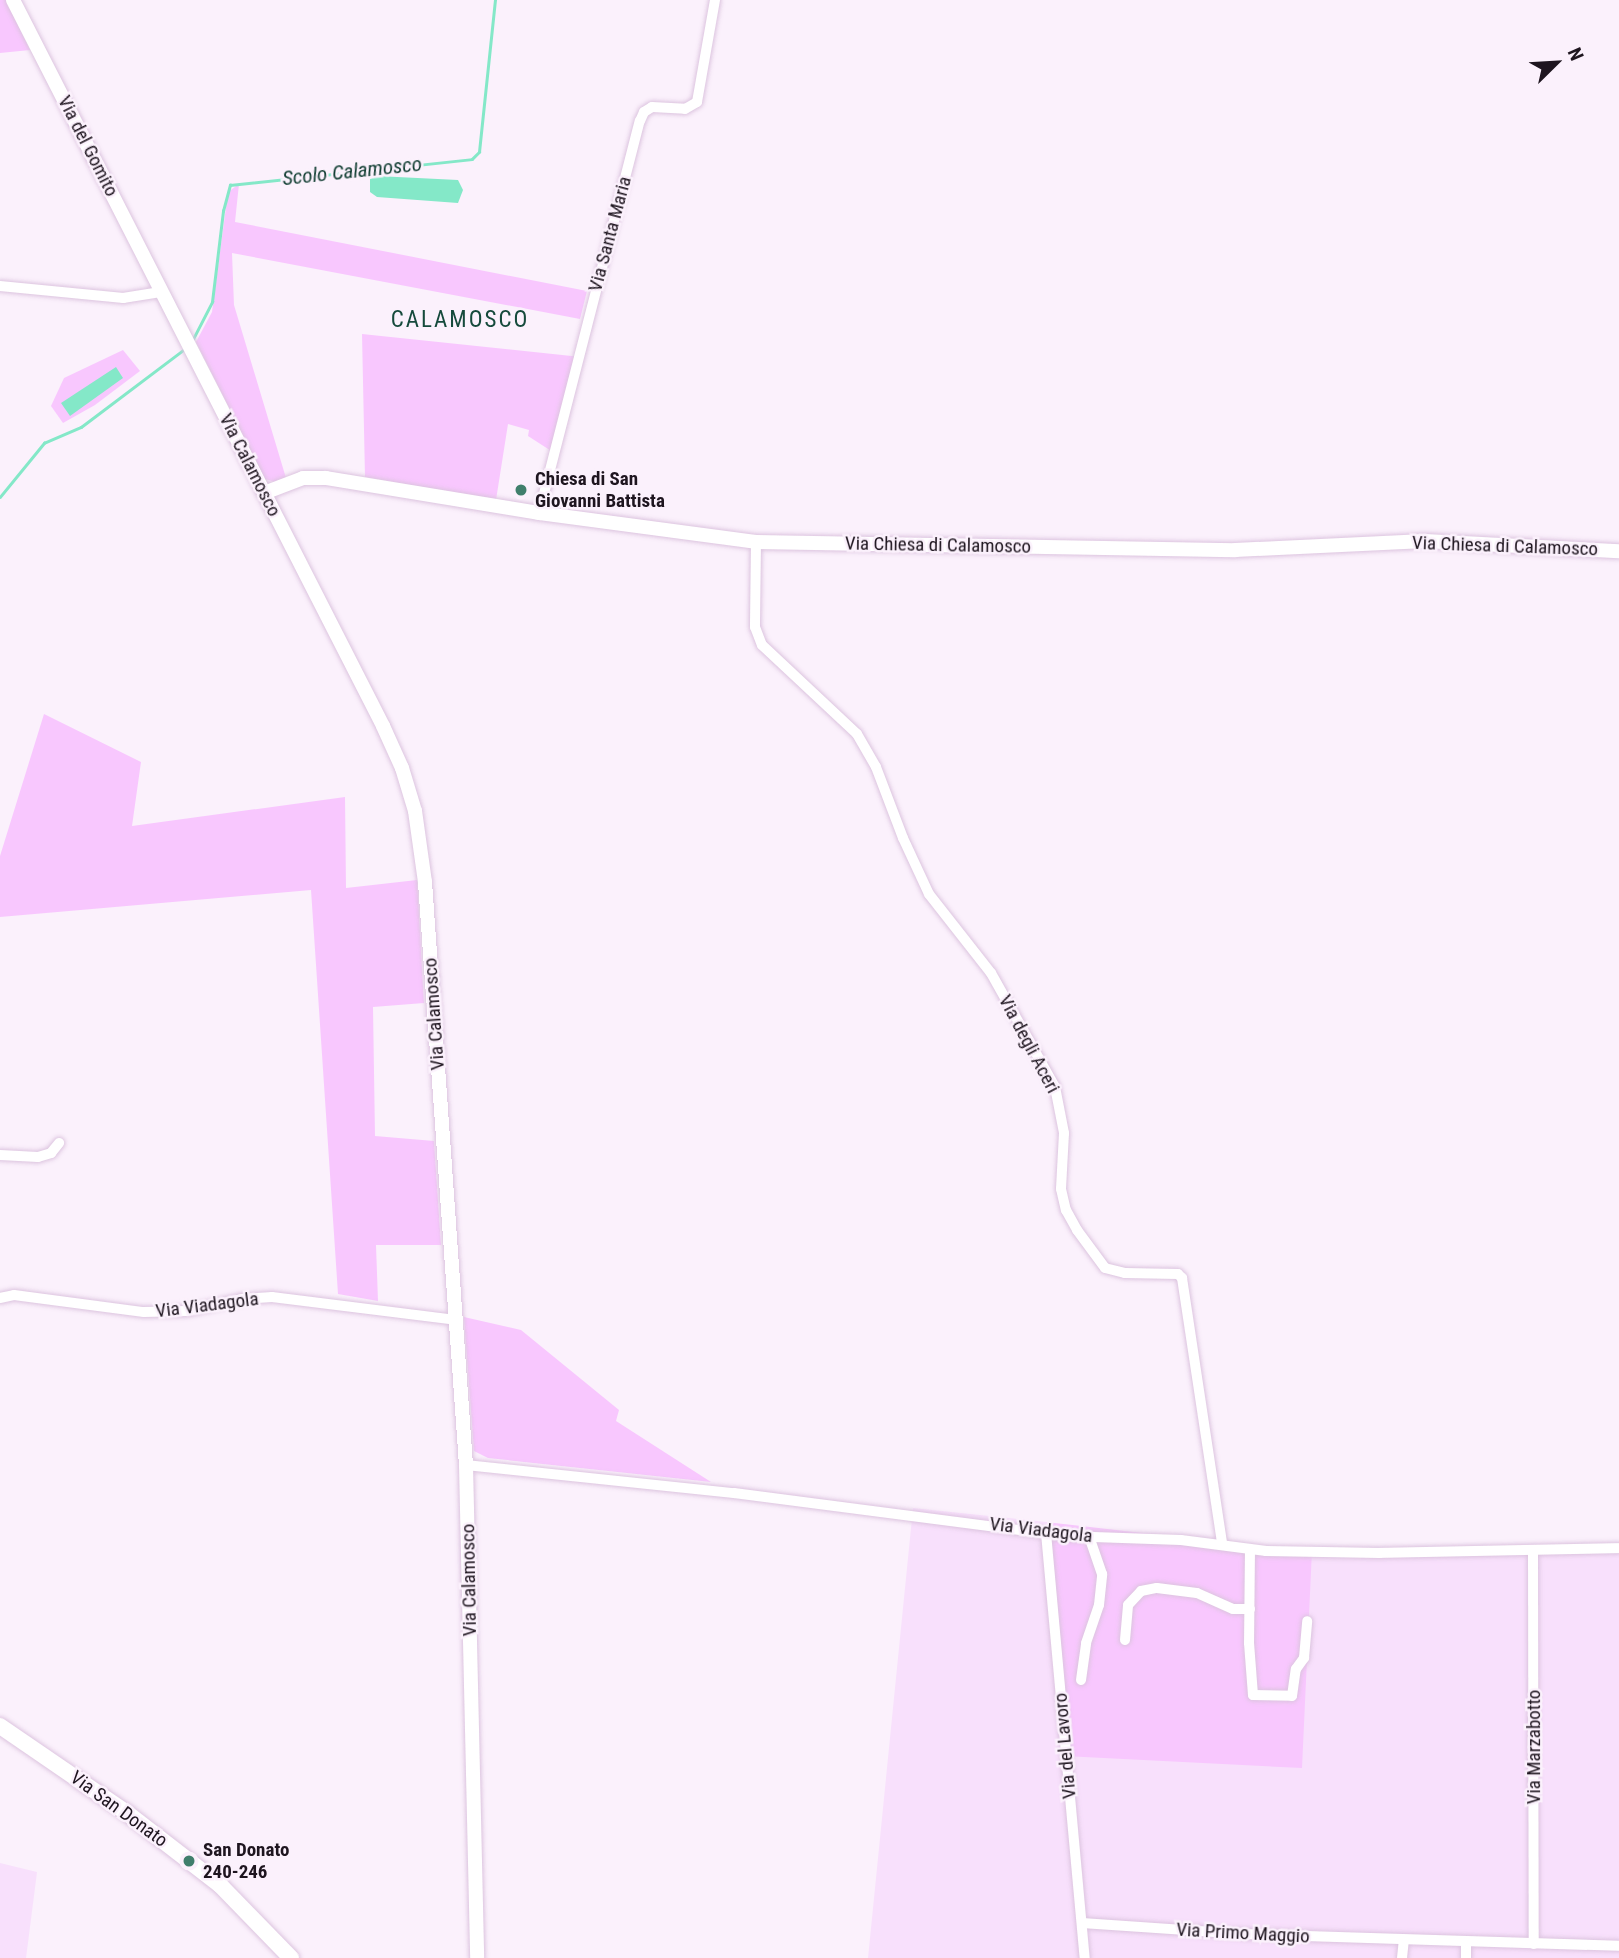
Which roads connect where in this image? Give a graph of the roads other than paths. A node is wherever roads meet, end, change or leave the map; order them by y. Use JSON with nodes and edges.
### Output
{"nodes":[{"id":1,"x":13,"y":0,"type":"edge"},
{"id":2,"x":715,"y":0,"type":"edge"},
{"id":3,"x":0,"y":286,"type":"edge"},
{"id":4,"x":162,"y":292,"type":"junction"},
{"id":5,"x":264,"y":493,"type":"junction"},
{"id":6,"x":539,"y":513,"type":"junction"},
{"id":7,"x":756,"y":542,"type":"junction"},
{"id":8,"x":1619,"y":551,"type":"edge"},
{"id":9,"x":59,"y":1143,"type":"dead end"},
{"id":10,"x":0,"y":1155,"type":"edge"},
{"id":11,"x":0,"y":1298,"type":"edge"},
{"id":12,"x":456,"y":1321,"type":"junction"},
{"id":13,"x":466,"y":1465,"type":"junction"},
{"id":14,"x":1046,"y":1533,"type":"junction"},
{"id":15,"x":1089,"y":1537,"type":"junction"},
{"id":16,"x":1222,"y":1544,"type":"junction"},
{"id":17,"x":1619,"y":1548,"type":"edge"},
{"id":18,"x":1250,"y":1549,"type":"junction"},
{"id":19,"x":1533,"y":1550,"type":"junction"},
{"id":20,"x":1250,"y":1609,"type":"junction"},
{"id":21,"x":1307,"y":1621,"type":"dead end"},
{"id":22,"x":1125,"y":1640,"type":"dead end"},
{"id":23,"x":1081,"y":1680,"type":"dead end"},
{"id":24,"x":0,"y":1726,"type":"edge"},
{"id":25,"x":1082,"y":1923,"type":"junction"},
{"id":26,"x":1404,"y":1940,"type":"junction"},
{"id":27,"x":1466,"y":1942,"type":"junction"},
{"id":28,"x":1534,"y":1944,"type":"junction"},
{"id":29,"x":1619,"y":1946,"type":"edge"},
{"id":30,"x":291,"y":1958,"type":"edge"},
{"id":31,"x":477,"y":1958,"type":"edge"},
{"id":32,"x":1085,"y":1958,"type":"edge"},
{"id":33,"x":1402,"y":1958,"type":"edge"},
{"id":34,"x":1466,"y":1958,"type":"edge"}],
"edges":[{"from":1,"to":4,"type":"street","name":"Via del Gomito"},
{"from":2,"to":6,"type":"street","name":"Via Santa Maria"},
{"from":3,"to":4,"type":"street"},
{"from":4,"to":5,"type":"street","name":"Via Calamosco"},
{"from":5,"to":6,"type":"street","name":"Via Chiesa di Calamosco"},
{"from":5,"to":12,"type":"street","name":"Via Calamosco"},
{"from":6,"to":7,"type":"street","name":"Via Chiesa di Calamosco"},
{"from":7,"to":8,"type":"street","name":"Via Chiesa di Calamosco"},
{"from":7,"to":16,"type":"street","name":"Via degli Aceri"},
{"from":9,"to":10,"type":"street"},
{"from":11,"to":12,"type":"street","name":"Via Viadagola"},
{"from":12,"to":13,"type":"street","name":"Via Calamosco"},
{"from":13,"to":14,"type":"street","name":"Via Viadagola"},
{"from":13,"to":31,"type":"street","name":"Via Calamosco"},
{"from":14,"to":15,"type":"street","name":"Via Viadagola"},
{"from":14,"to":25,"type":"street","name":"Via del Lavoro"},
{"from":15,"to":16,"type":"street","name":"Via Viadagola"},
{"from":15,"to":23,"type":"street"},
{"from":16,"to":18,"type":"street","name":"Via Viadagola"},
{"from":17,"to":19,"type":"street","name":"Via Viadagola"},
{"from":18,"to":19,"type":"street","name":"Via Viadagola"},
{"from":18,"to":20,"type":"street"},
{"from":19,"to":28,"type":"street","name":"Via Marzabotto"},
{"from":20,"to":21,"type":"street"},
{"from":20,"to":22,"type":"street"},
{"from":24,"to":30,"type":"main road","name":"Via San Donato"},
{"from":25,"to":26,"type":"street","name":"Via Primo Maggio"},
{"from":25,"to":32,"type":"street","name":"Via del Lavoro"},
{"from":26,"to":27,"type":"street","name":"Via Primo Maggio"},
{"from":26,"to":33,"type":"street"},
{"from":27,"to":28,"type":"street","name":"Via Primo Maggio"},
{"from":27,"to":34,"type":"street"},
{"from":28,"to":29,"type":"street","name":"Via Primo Maggio"}]}
